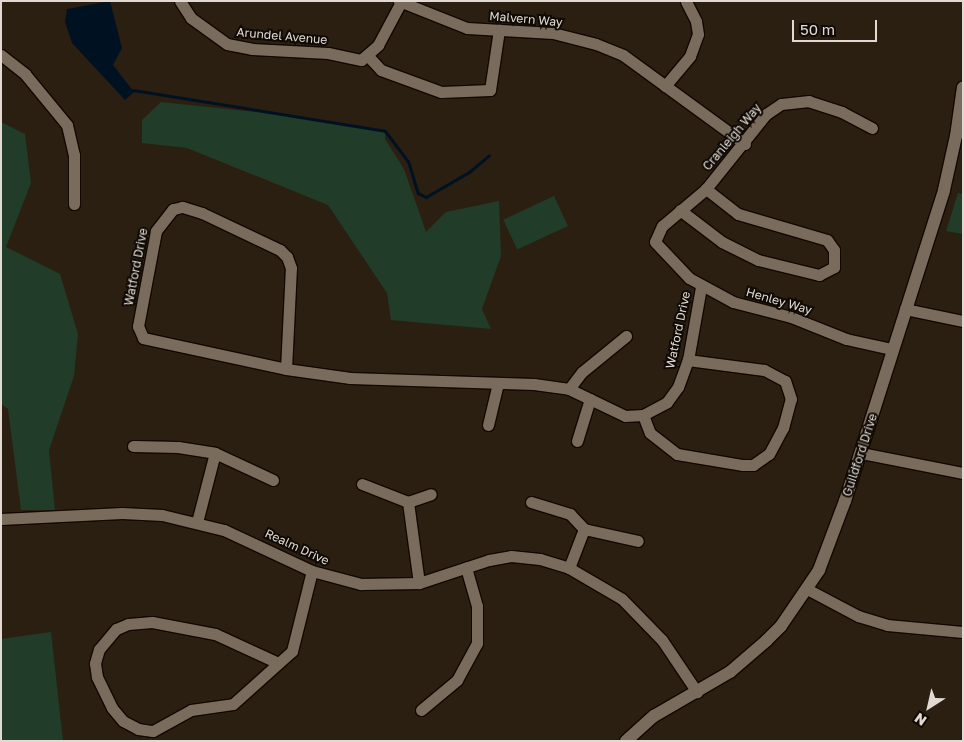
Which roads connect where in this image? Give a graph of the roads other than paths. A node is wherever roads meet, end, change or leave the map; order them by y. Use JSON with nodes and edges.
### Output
{"nodes":[{"id":1,"x":180,"y":1,"type":"edge"},
{"id":2,"x":686,"y":1,"type":"edge"},
{"id":3,"x":400,"y":2,"type":"edge"},
{"id":4,"x":499,"y":30,"type":"junction"},
{"id":5,"x":1,"y":55,"type":"edge"},
{"id":6,"x":368,"y":56,"type":"junction"},
{"id":7,"x":665,"y":86,"type":"junction"},
{"id":8,"x":963,"y":87,"type":"edge"},
{"id":9,"x":872,"y":128,"type":"dead end"},
{"id":10,"x":745,"y":144,"type":"junction"},
{"id":11,"x":706,"y":189,"type":"junction"},
{"id":12,"x":74,"y":204,"type":"dead end"},
{"id":13,"x":680,"y":210,"type":"junction"},
{"id":14,"x":656,"y":234,"type":"joint"},
{"id":15,"x":701,"y":287,"type":"junction"},
{"id":16,"x":905,"y":309,"type":"junction"},
{"id":17,"x":963,"y":321,"type":"edge"},
{"id":18,"x":626,"y":336,"type":"dead end"},
{"id":19,"x":892,"y":349,"type":"junction"},
{"id":20,"x":688,"y":360,"type":"junction"},
{"id":21,"x":286,"y":369,"type":"junction"},
{"id":22,"x":498,"y":383,"type":"junction"},
{"id":23,"x":569,"y":389,"type":"junction"},
{"id":24,"x":590,"y":399,"type":"junction"},
{"id":25,"x":643,"y":415,"type":"junction"},
{"id":26,"x":488,"y":425,"type":"dead end"},
{"id":27,"x":577,"y":441,"type":"dead end"},
{"id":28,"x":133,"y":446,"type":"dead end"},
{"id":29,"x":215,"y":453,"type":"junction"},
{"id":30,"x":861,"y":453,"type":"junction"},
{"id":31,"x":963,"y":473,"type":"edge"},
{"id":32,"x":273,"y":480,"type":"dead end"},
{"id":33,"x":362,"y":484,"type":"dead end"},
{"id":34,"x":431,"y":494,"type":"dead end"},
{"id":35,"x":408,"y":502,"type":"junction"},
{"id":36,"x":531,"y":502,"type":"dead end"},
{"id":37,"x":1,"y":519,"type":"edge"},
{"id":38,"x":197,"y":522,"type":"junction"},
{"id":39,"x":584,"y":529,"type":"junction"},
{"id":40,"x":638,"y":541,"type":"dead end"},
{"id":41,"x":466,"y":568,"type":"junction"},
{"id":42,"x":569,"y":568,"type":"junction"},
{"id":43,"x":312,"y":572,"type":"junction"},
{"id":44,"x":418,"y":582,"type":"junction"},
{"id":45,"x":806,"y":589,"type":"junction"},
{"id":46,"x":963,"y":632,"type":"edge"},
{"id":47,"x":276,"y":662,"type":"junction"},
{"id":48,"x":697,"y":692,"type":"junction"},
{"id":49,"x":421,"y":710,"type":"dead end"},
{"id":50,"x":626,"y":741,"type":"edge"}],
"edges":[{"from":1,"to":6,"type":"street","name":"Arundel Avenue"},
{"from":2,"to":7,"type":"street"},
{"from":3,"to":4,"type":"street","name":"Malvern Way"},
{"from":3,"to":6,"type":"street"},
{"from":4,"to":6,"type":"street"},
{"from":4,"to":7,"type":"street","name":"Malvern Way"},
{"from":5,"to":12,"type":"street"},
{"from":7,"to":10,"type":"street","name":"Malvern Way"},
{"from":8,"to":16,"type":"street","name":"Guildford Drive"},
{"from":9,"to":10,"type":"street","name":"Cranleigh Way"},
{"from":10,"to":11,"type":"street","name":"Cranleigh Way"},
{"from":11,"to":13,"type":"street","name":"Cranleigh Way"},
{"from":11,"to":13,"type":"street"},
{"from":13,"to":14,"type":"street","name":"Cranleigh Way"},
{"from":14,"to":15,"type":"street","name":"Henley Way"},
{"from":15,"to":19,"type":"street","name":"Henley Way"},
{"from":15,"to":20,"type":"street","name":"Watford Drive"},
{"from":16,"to":17,"type":"street"},
{"from":16,"to":19,"type":"street","name":"Guildford Drive"},
{"from":18,"to":23,"type":"street"},
{"from":19,"to":30,"type":"street","name":"Guildford Drive"},
{"from":20,"to":25,"type":"street","name":"Watford Drive"},
{"from":20,"to":25,"type":"street"},
{"from":21,"to":21,"type":"street","name":"Watford Drive"},
{"from":21,"to":22,"type":"street","name":"Watford Drive"},
{"from":22,"to":23,"type":"street","name":"Watford Drive"},
{"from":22,"to":26,"type":"street"},
{"from":23,"to":24,"type":"street","name":"Watford Drive"},
{"from":24,"to":25,"type":"street","name":"Watford Drive"},
{"from":24,"to":27,"type":"street"},
{"from":28,"to":29,"type":"street"},
{"from":29,"to":32,"type":"street"},
{"from":29,"to":38,"type":"street"},
{"from":30,"to":31,"type":"street"},
{"from":30,"to":45,"type":"street","name":"Guildford Drive"},
{"from":33,"to":35,"type":"street"},
{"from":34,"to":35,"type":"street"},
{"from":35,"to":44,"type":"street"},
{"from":36,"to":39,"type":"street"},
{"from":37,"to":38,"type":"street","name":"Realm Drive"},
{"from":38,"to":43,"type":"street","name":"Realm Drive"},
{"from":39,"to":40,"type":"street"},
{"from":39,"to":42,"type":"street"},
{"from":41,"to":42,"type":"street","name":"Realm Drive"},
{"from":41,"to":44,"type":"street","name":"Realm Drive"},
{"from":41,"to":49,"type":"street"},
{"from":42,"to":48,"type":"street","name":"Realm Drive"},
{"from":43,"to":44,"type":"street","name":"Realm Drive"},
{"from":43,"to":47,"type":"street"},
{"from":45,"to":46,"type":"street"},
{"from":45,"to":48,"type":"street","name":"Guildford Drive"},
{"from":47,"to":47,"type":"street"},
{"from":48,"to":50,"type":"street","name":"Guildford Drive"}]}
